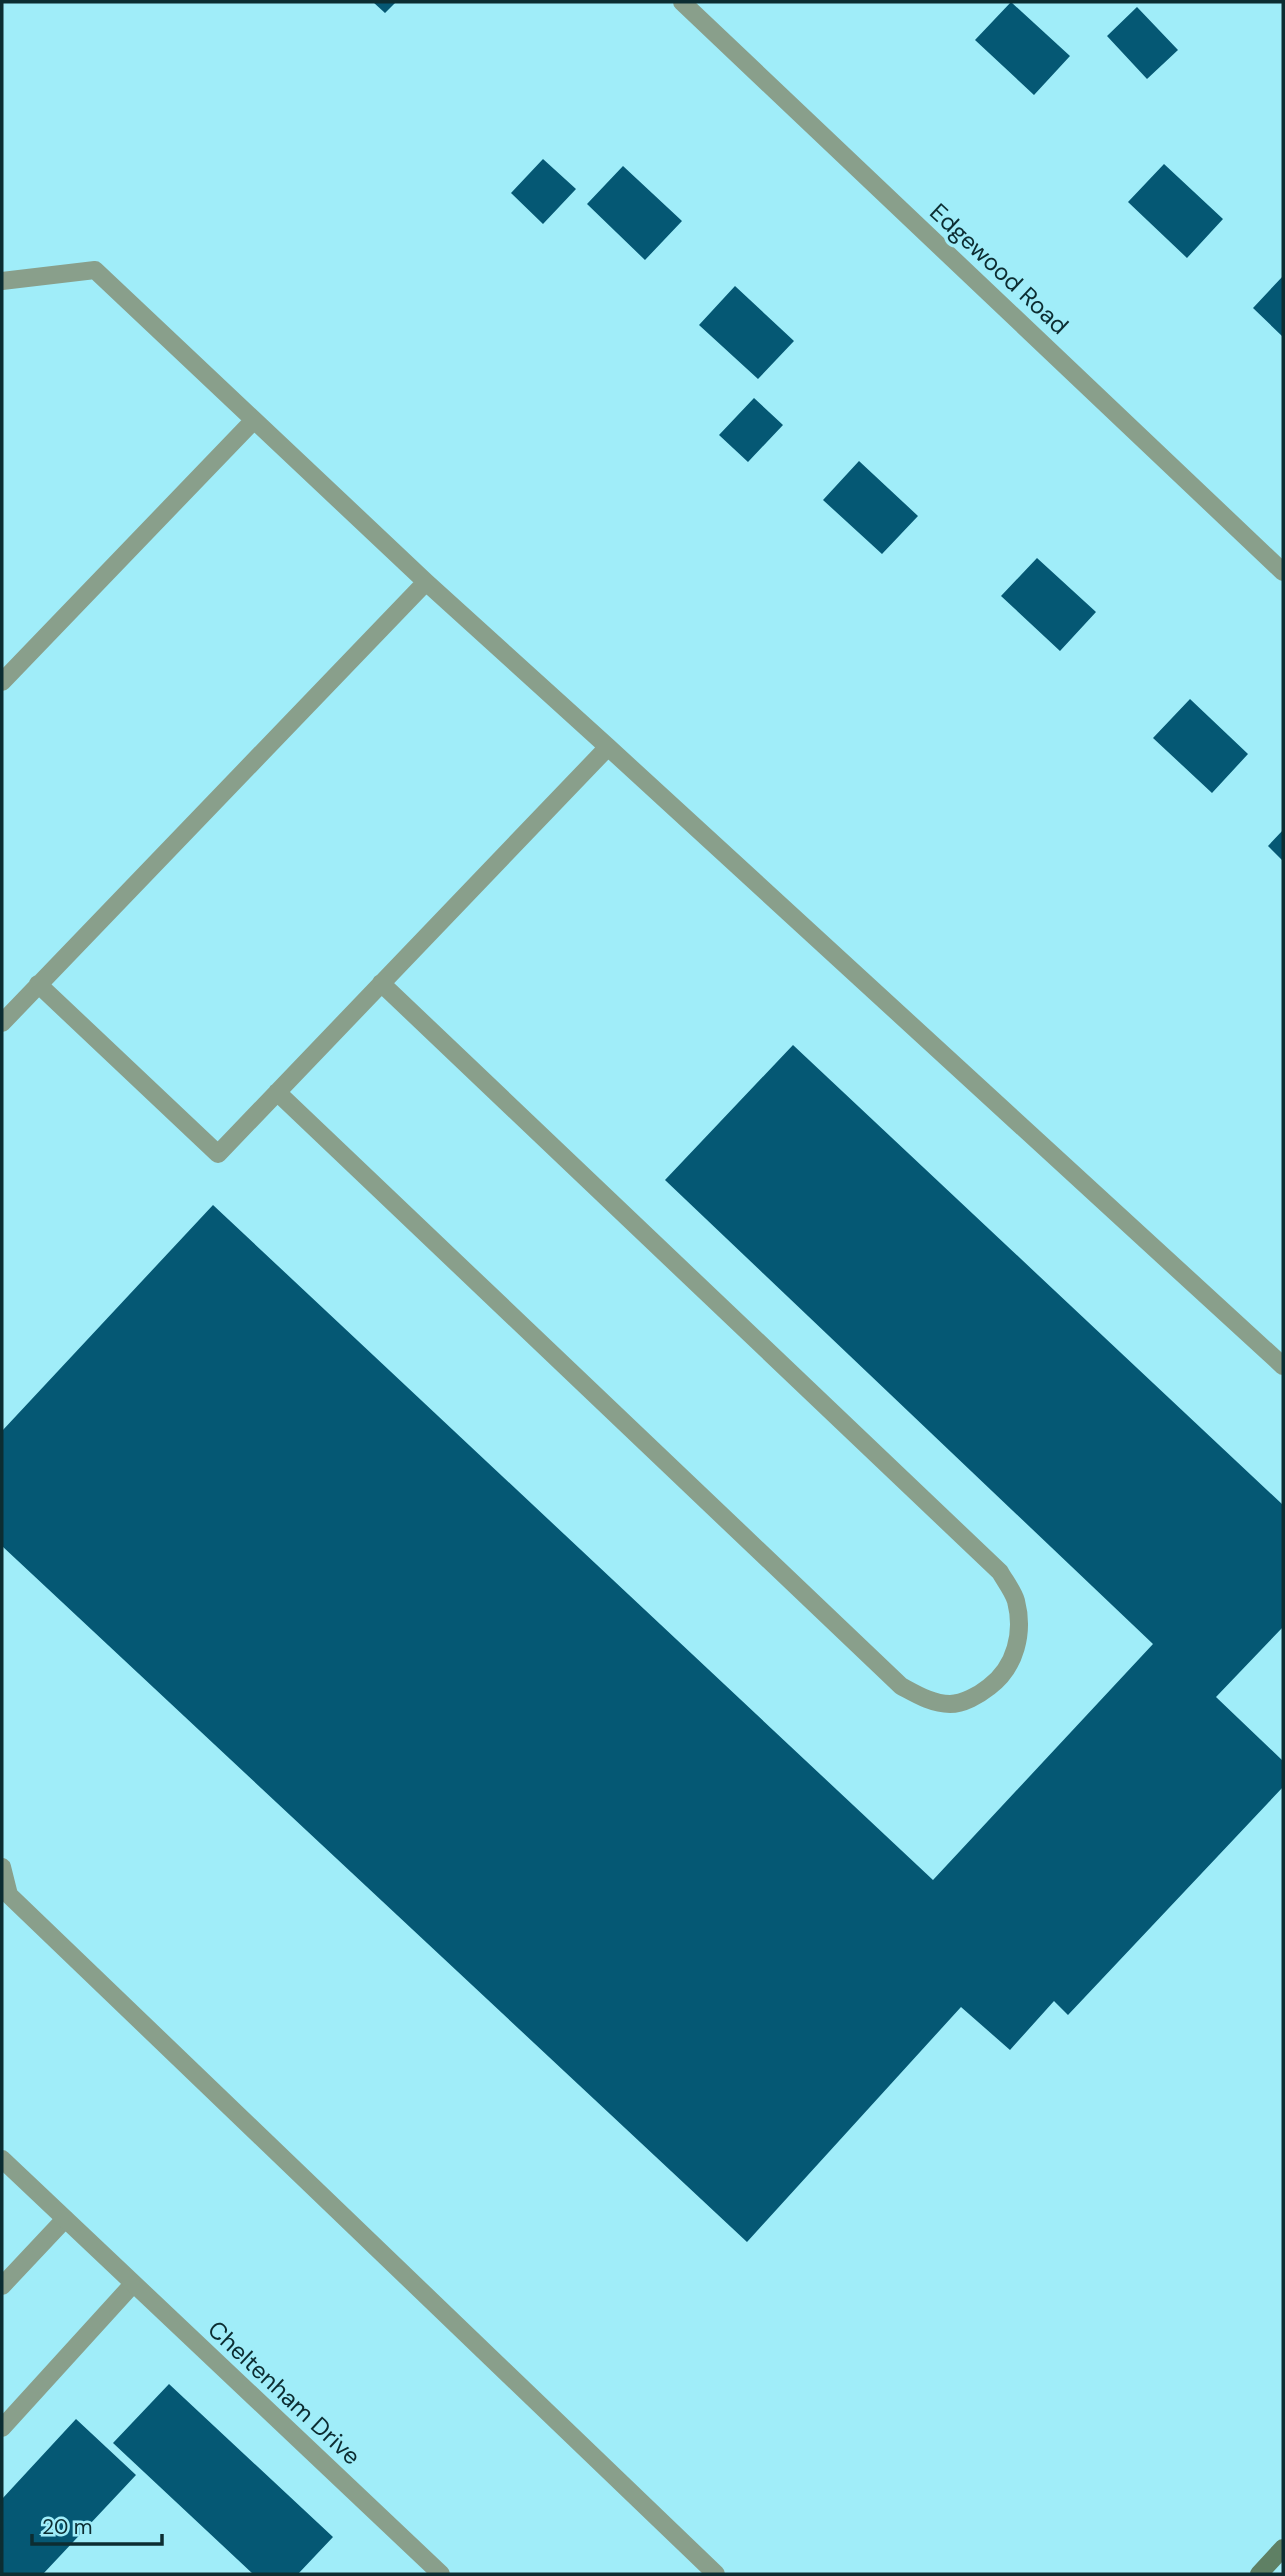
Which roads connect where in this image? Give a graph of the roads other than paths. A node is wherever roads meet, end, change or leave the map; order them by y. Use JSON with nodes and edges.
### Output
{"nodes":[{"id":1,"x":682,"y":2,"type":"edge"},
{"id":2,"x":2,"y":281,"type":"edge"},
{"id":3,"x":254,"y":420,"type":"junction"},
{"id":4,"x":1283,"y":572,"type":"edge"},
{"id":5,"x":426,"y":582,"type":"junction"},
{"id":6,"x":2,"y":682,"type":"edge"},
{"id":7,"x":608,"y":747,"type":"junction"},
{"id":8,"x":382,"y":983,"type":"junction"},
{"id":9,"x":38,"y":984,"type":"junction"},
{"id":10,"x":2,"y":1023,"type":"edge"},
{"id":11,"x":277,"y":1092,"type":"junction"},
{"id":12,"x":1283,"y":1366,"type":"edge"},
{"id":13,"x":2,"y":1867,"type":"edge"},
{"id":14,"x":2,"y":2160,"type":"edge"},
{"id":15,"x":65,"y":2218,"type":"junction"},
{"id":16,"x":133,"y":2284,"type":"junction"},
{"id":17,"x":2,"y":2286,"type":"edge"},
{"id":18,"x":2,"y":2428,"type":"edge"},
{"id":19,"x":1281,"y":2555,"type":"edge"},
{"id":20,"x":441,"y":2574,"type":"edge"},
{"id":21,"x":716,"y":2574,"type":"edge"},
{"id":22,"x":1259,"y":2574,"type":"edge"}],
"edges":[{"from":1,"to":4,"type":"street","name":"Edgewood Road"},
{"from":2,"to":3,"type":"street"},
{"from":3,"to":5,"type":"street"},
{"from":3,"to":6,"type":"street"},
{"from":5,"to":7,"type":"street"},
{"from":5,"to":9,"type":"street"},
{"from":7,"to":8,"type":"street"},
{"from":7,"to":12,"type":"street"},
{"from":8,"to":11,"type":"street"},
{"from":8,"to":11,"type":"street"},
{"from":9,"to":10,"type":"street"},
{"from":9,"to":11,"type":"street"},
{"from":13,"to":21,"type":"street"},
{"from":14,"to":15,"type":"street","name":"Cheltenham Drive"},
{"from":15,"to":16,"type":"street","name":"Cheltenham Drive"},
{"from":15,"to":17,"type":"street"},
{"from":16,"to":18,"type":"street"},
{"from":16,"to":20,"type":"street","name":"Cheltenham Drive"},
{"from":19,"to":22,"type":"main road"}]}
